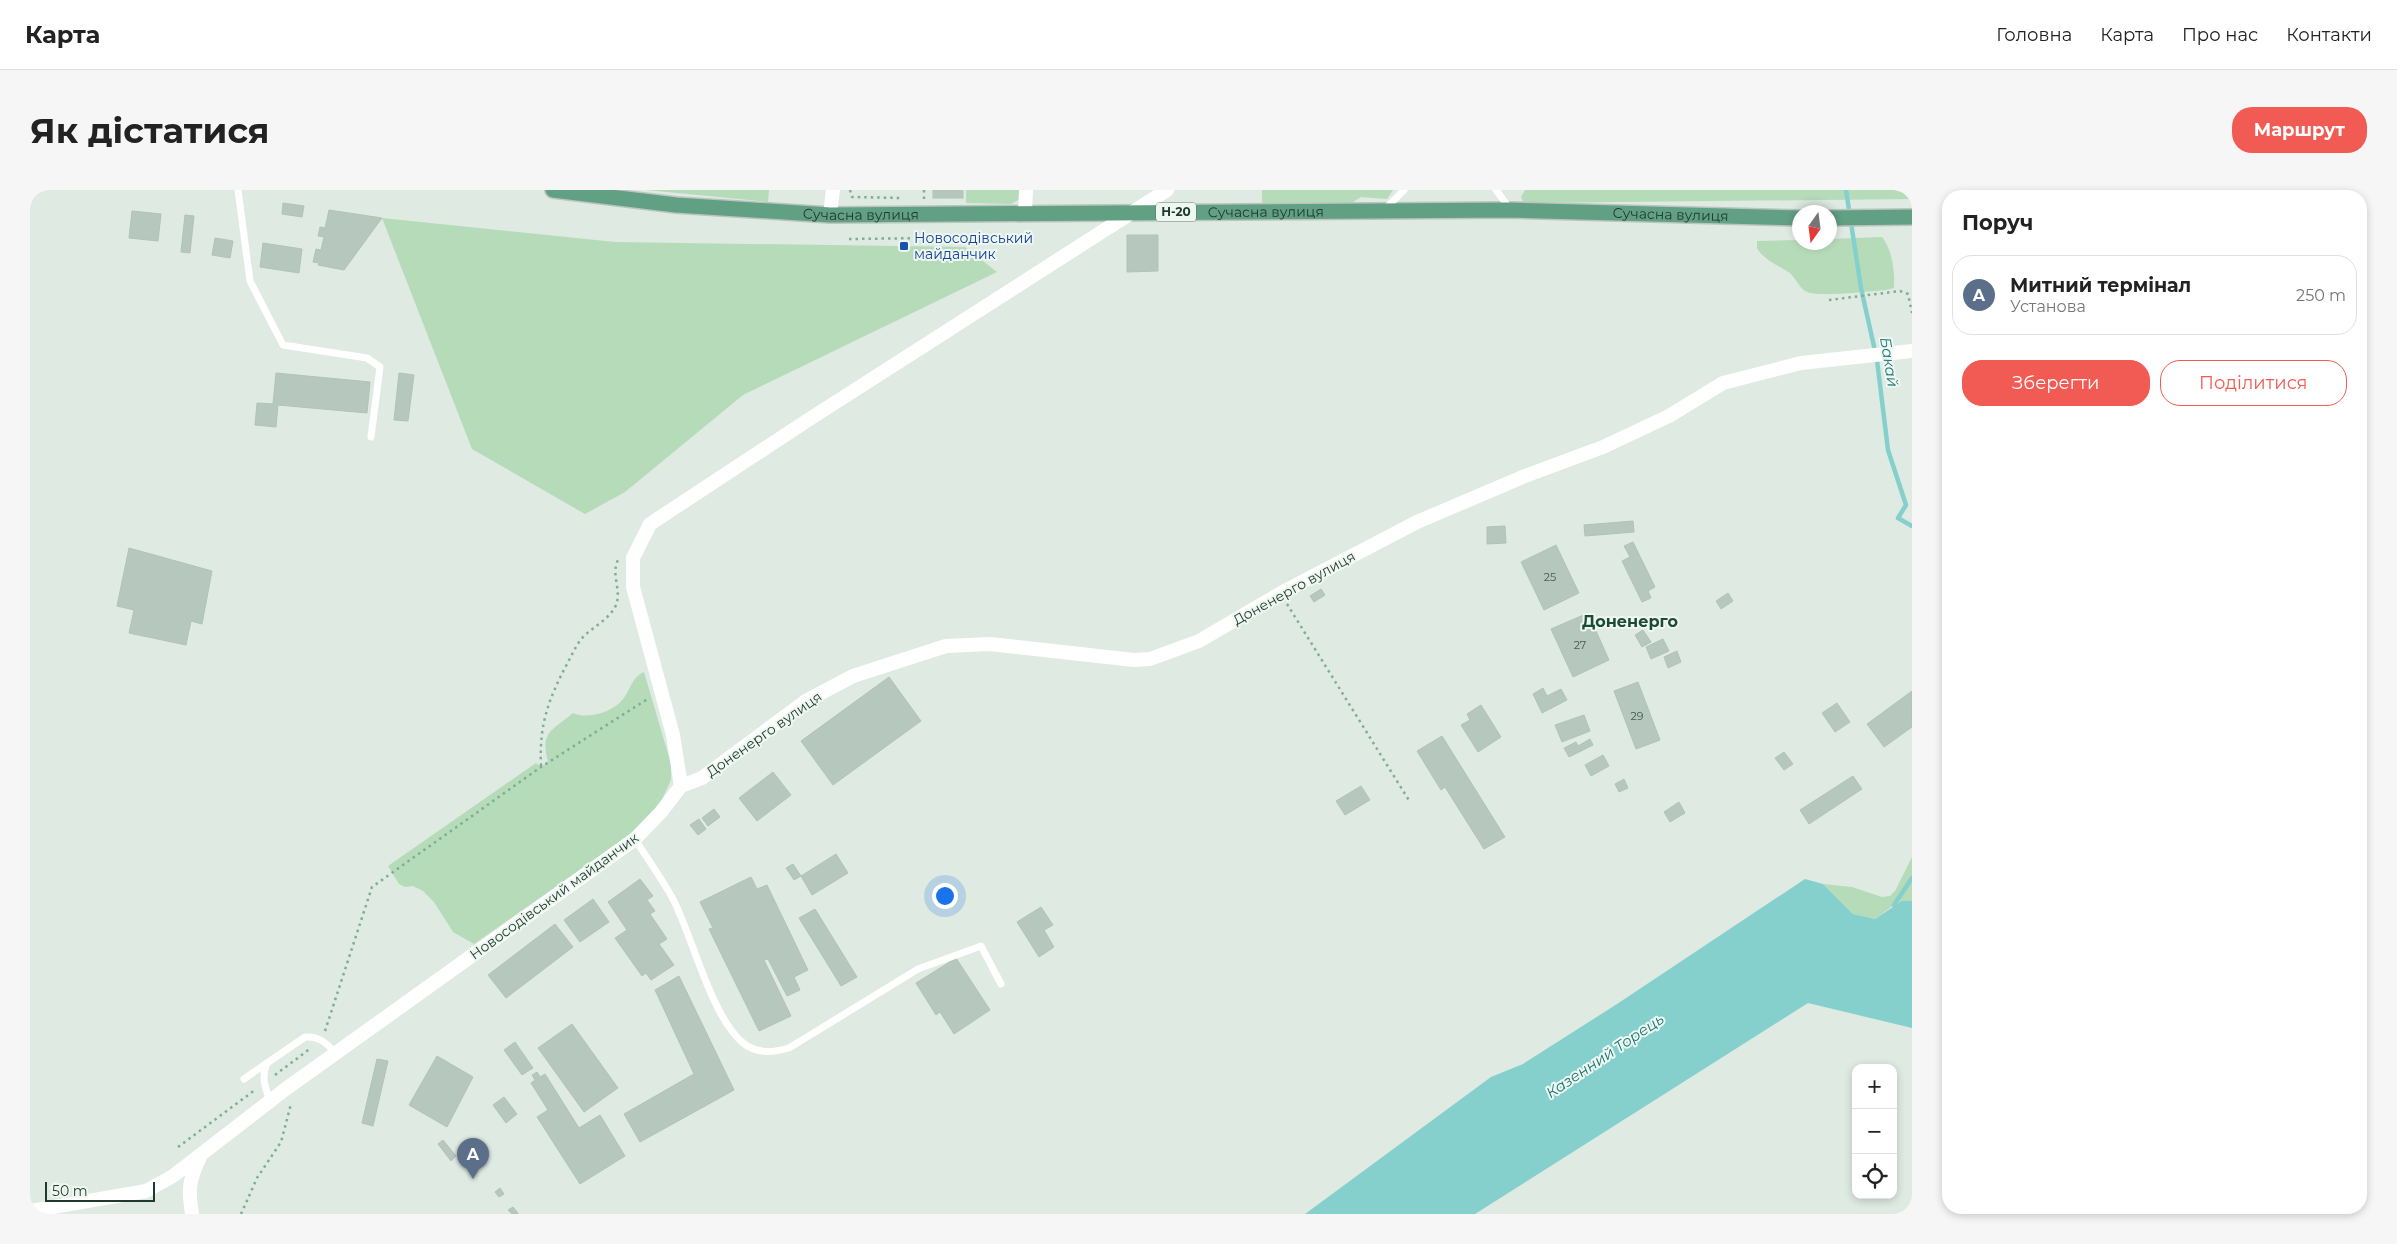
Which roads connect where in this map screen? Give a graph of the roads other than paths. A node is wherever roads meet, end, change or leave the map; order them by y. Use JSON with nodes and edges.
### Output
{"nodes":[{"id":1,"x":238,"y":190,"type":"edge"},
{"id":2,"x":553,"y":190,"type":"edge"},
{"id":3,"x":833,"y":190,"type":"edge"},
{"id":4,"x":1026,"y":190,"type":"edge"},
{"id":5,"x":1167,"y":190,"type":"edge"},
{"id":6,"x":1404,"y":190,"type":"edge"},
{"id":7,"x":1496,"y":190,"type":"edge"},
{"id":8,"x":1384,"y":210,"type":"junction"},
{"id":9,"x":1510,"y":210,"type":"junction"},
{"id":10,"x":1025,"y":212,"type":"junction"},
{"id":11,"x":1129,"y":213,"type":"junction"},
{"id":12,"x":830,"y":215,"type":"junction"},
{"id":13,"x":1792,"y":218,"type":"edge"},
{"id":14,"x":1837,"y":218,"type":"edge"},
{"id":15,"x":1912,"y":218,"type":"edge"},
{"id":16,"x":1912,"y":351,"type":"edge"},
{"id":17,"x":371,"y":437,"type":"dead end"},
{"id":18,"x":681,"y":786,"type":"junction"},
{"id":19,"x":635,"y":839,"type":"junction"},
{"id":20,"x":1001,"y":984,"type":"dead end"},
{"id":21,"x":336,"y":1053,"type":"junction"},
{"id":22,"x":267,"y":1063,"type":"junction"},
{"id":23,"x":244,"y":1079,"type":"dead end"},
{"id":24,"x":270,"y":1101,"type":"junction"},
{"id":25,"x":200,"y":1155,"type":"junction"},
{"id":26,"x":30,"y":1211,"type":"edge"},
{"id":27,"x":192,"y":1214,"type":"edge"}],
"edges":[{"from":1,"to":17,"type":"lane"},
{"from":2,"to":12,"type":"main road","name":"Сучасна вулиця","number":"Н-20"},
{"from":3,"to":12,"type":"street"},
{"from":4,"to":10,"type":"street"},
{"from":5,"to":11,"type":"street"},
{"from":6,"to":8,"type":"lane"},
{"from":7,"to":9,"type":"lane"},
{"from":8,"to":9,"type":"main road","name":"Сучасна вулиця","number":"Н-20"},
{"from":8,"to":11,"type":"main road","name":"Сучасна вулиця","number":"Н-20"},
{"from":9,"to":13,"type":"main road","name":"Сучасна вулиця","number":"Н-20"},
{"from":10,"to":11,"type":"main road","name":"Сучасна вулиця","number":"Н-20"},
{"from":10,"to":12,"type":"main road","name":"Сучасна вулиця","number":"Н-20"},
{"from":11,"to":18,"type":"street"},
{"from":14,"to":15,"type":"main road"},
{"from":16,"to":18,"type":"street","name":"Доненерго вулиця"},
{"from":18,"to":19,"type":"street","name":"Новосодівський майданчик"},
{"from":19,"to":20,"type":"lane"},
{"from":19,"to":21,"type":"street","name":"Новосодівський майданчик"},
{"from":21,"to":22,"type":"lane"},
{"from":21,"to":24,"type":"street","name":"Новосодівський майданчик"},
{"from":22,"to":23,"type":"lane"},
{"from":22,"to":24,"type":"lane"},
{"from":24,"to":25,"type":"street","name":"Новосодівський майданчик"},
{"from":25,"to":26,"type":"street","name":"Новосодівський майданчик"},
{"from":25,"to":27,"type":"street"}]}
